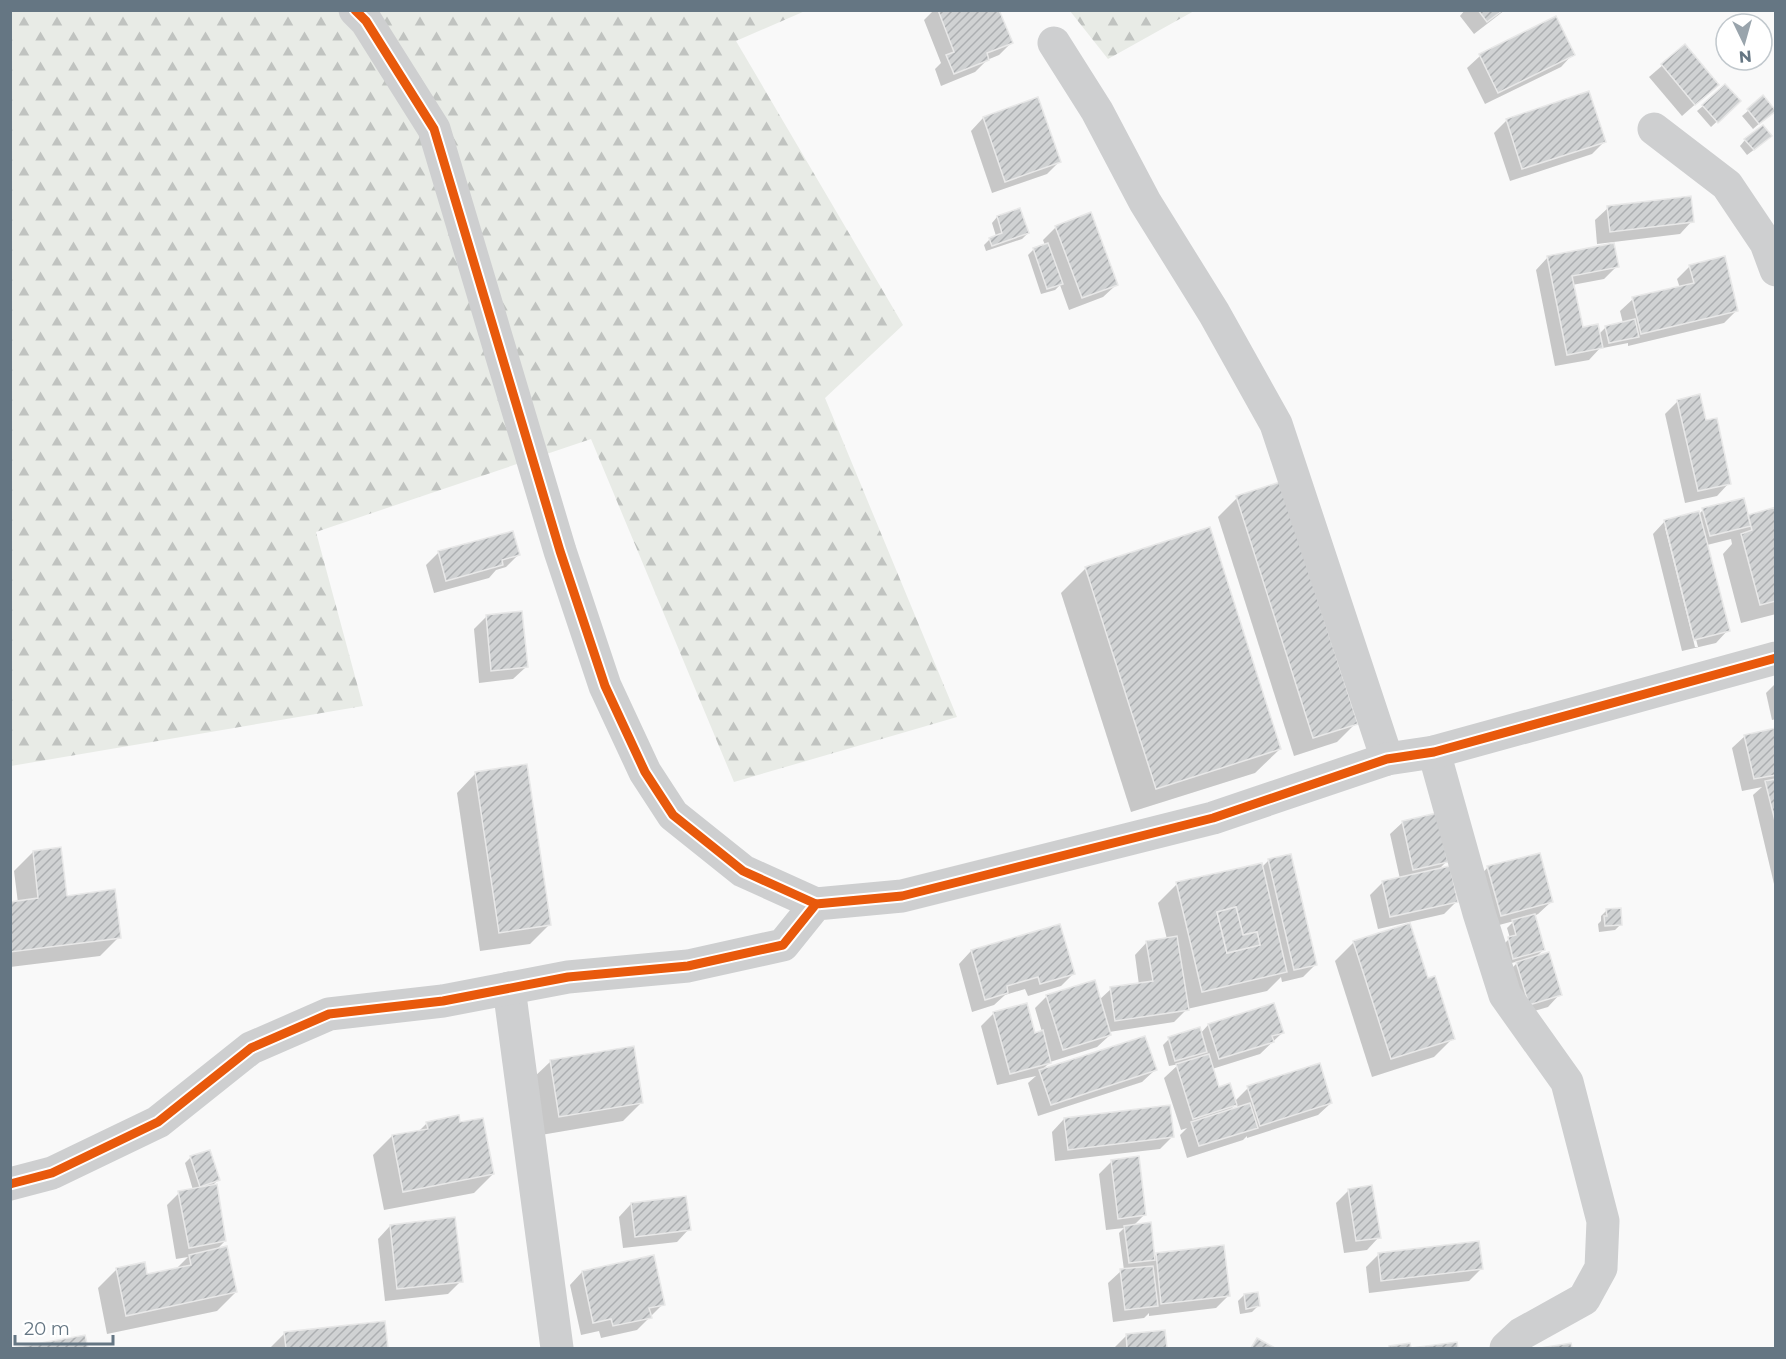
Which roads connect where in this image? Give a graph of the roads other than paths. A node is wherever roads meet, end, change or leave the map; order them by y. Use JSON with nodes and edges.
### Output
{"nodes":[{"id":1,"x":355,"y":10,"type":"edge"},
{"id":2,"x":1054,"y":43,"type":"dead end"},
{"id":3,"x":1654,"y":129,"type":"dead end"},
{"id":4,"x":1776,"y":270,"type":"edge"},
{"id":5,"x":1776,"y":658,"type":"edge"},
{"id":6,"x":1434,"y":753,"type":"junction"},
{"id":7,"x":1388,"y":759,"type":"junction"},
{"id":8,"x":816,"y":904,"type":"junction"},
{"id":9,"x":509,"y":988,"type":"junction"},
{"id":10,"x":10,"y":1184,"type":"edge"},
{"id":11,"x":557,"y":1348,"type":"edge"},
{"id":12,"x":1506,"y":1348,"type":"edge"}],
"edges":[{"from":1,"to":8,"type":"street"},
{"from":2,"to":7,"type":"street"},
{"from":3,"to":4,"type":"street"},
{"from":5,"to":6,"type":"street"},
{"from":6,"to":7,"type":"street"},
{"from":6,"to":12,"type":"street"},
{"from":7,"to":8,"type":"street"},
{"from":8,"to":9,"type":"street"},
{"from":9,"to":10,"type":"street"},
{"from":9,"to":11,"type":"street"}]}
